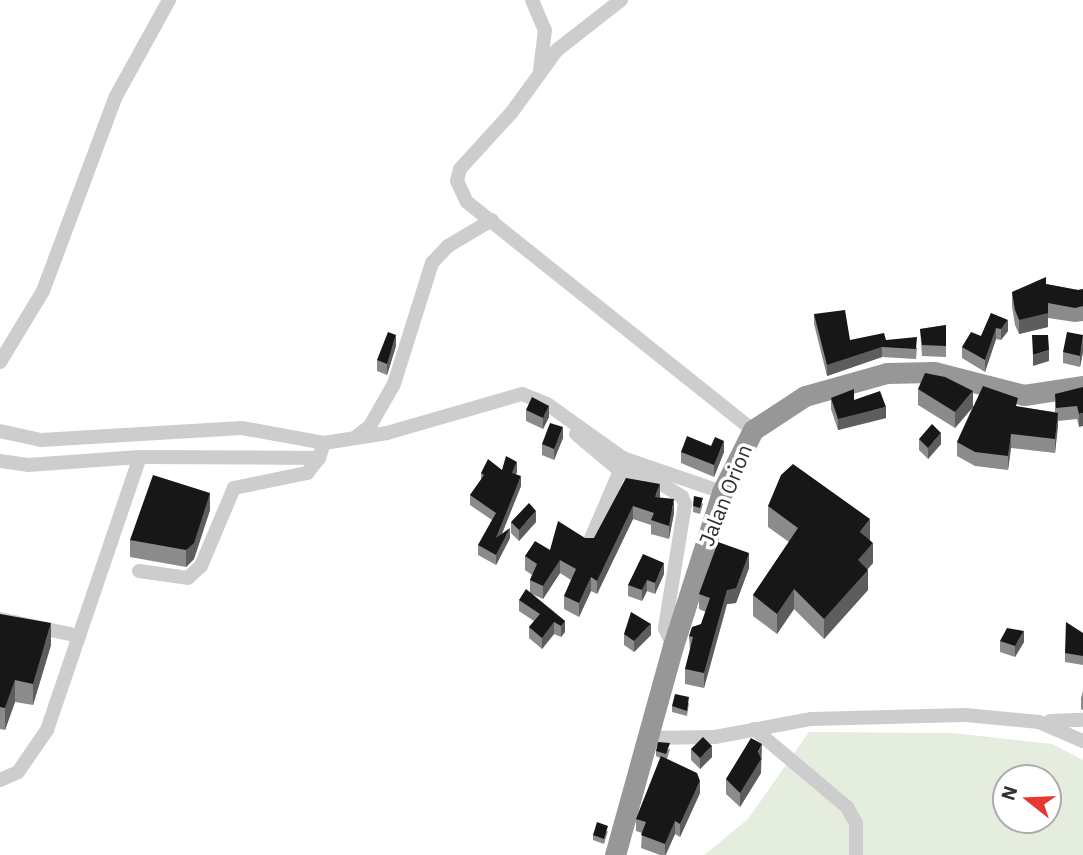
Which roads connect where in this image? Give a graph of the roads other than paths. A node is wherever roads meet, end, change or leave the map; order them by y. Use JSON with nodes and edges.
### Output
{"nodes":[{"id":1,"x":169,"y":0,"type":"edge"},
{"id":2,"x":532,"y":0,"type":"edge"},
{"id":3,"x":621,"y":0,"type":"edge"},
{"id":4,"x":538,"y":79,"type":"junction"},
{"id":5,"x":492,"y":220,"type":"junction"},
{"id":6,"x":0,"y":362,"type":"edge"},
{"id":7,"x":1083,"y":386,"type":"edge"},
{"id":8,"x":571,"y":419,"type":"junction"},
{"id":9,"x":753,"y":430,"type":"junction"},
{"id":10,"x":0,"y":431,"type":"edge"},
{"id":11,"x":353,"y":439,"type":"junction"},
{"id":12,"x":324,"y":443,"type":"junction"},
{"id":13,"x":140,"y":457,"type":"junction"},
{"id":14,"x":319,"y":458,"type":"junction"},
{"id":15,"x":0,"y":460,"type":"edge"},
{"id":16,"x":620,"y":471,"type":"junction"},
{"id":17,"x":722,"y":492,"type":"junction"},
{"id":18,"x":589,"y":543,"type":"edge"},
{"id":19,"x":139,"y":571,"type":"dead end"},
{"id":20,"x":0,"y":619,"type":"edge"},
{"id":21,"x":79,"y":636,"type":"junction"},
{"id":22,"x":673,"y":646,"type":"junction"},
{"id":23,"x":1083,"y":720,"type":"edge"},
{"id":24,"x":1039,"y":722,"type":"junction"},
{"id":25,"x":754,"y":729,"type":"junction"},
{"id":26,"x":648,"y":738,"type":"junction"},
{"id":27,"x":1083,"y":741,"type":"edge"},
{"id":28,"x":0,"y":780,"type":"edge"},
{"id":29,"x":615,"y":855,"type":"edge"},
{"id":30,"x":856,"y":855,"type":"edge"}],
"edges":[{"from":1,"to":6,"type":"street"},
{"from":2,"to":4,"type":"street"},
{"from":3,"to":4,"type":"street"},
{"from":4,"to":5,"type":"street"},
{"from":5,"to":9,"type":"street"},
{"from":5,"to":11,"type":"street"},
{"from":7,"to":9,"type":"highway","name":"Jalan Orion"},
{"from":8,"to":11,"type":"street"},
{"from":8,"to":16,"type":"street"},
{"from":8,"to":17,"type":"street"},
{"from":9,"to":17,"type":"highway","name":"Jalan Orion"},
{"from":10,"to":12,"type":"street"},
{"from":11,"to":12,"type":"street"},
{"from":12,"to":14,"type":"street"},
{"from":13,"to":14,"type":"street"},
{"from":13,"to":15,"type":"street"},
{"from":13,"to":21,"type":"street"},
{"from":14,"to":19,"type":"street"},
{"from":16,"to":18,"type":"street"},
{"from":16,"to":22,"type":"street"},
{"from":17,"to":22,"type":"highway","name":"Jalan Orion"},
{"from":20,"to":21,"type":"street"},
{"from":21,"to":28,"type":"street"},
{"from":22,"to":26,"type":"highway","name":"Jalan Orion"},
{"from":23,"to":24,"type":"street"},
{"from":24,"to":25,"type":"street"},
{"from":24,"to":27,"type":"street"},
{"from":25,"to":26,"type":"street"},
{"from":25,"to":30,"type":"street"},
{"from":26,"to":29,"type":"highway","name":"Jalan Orion"}]}
